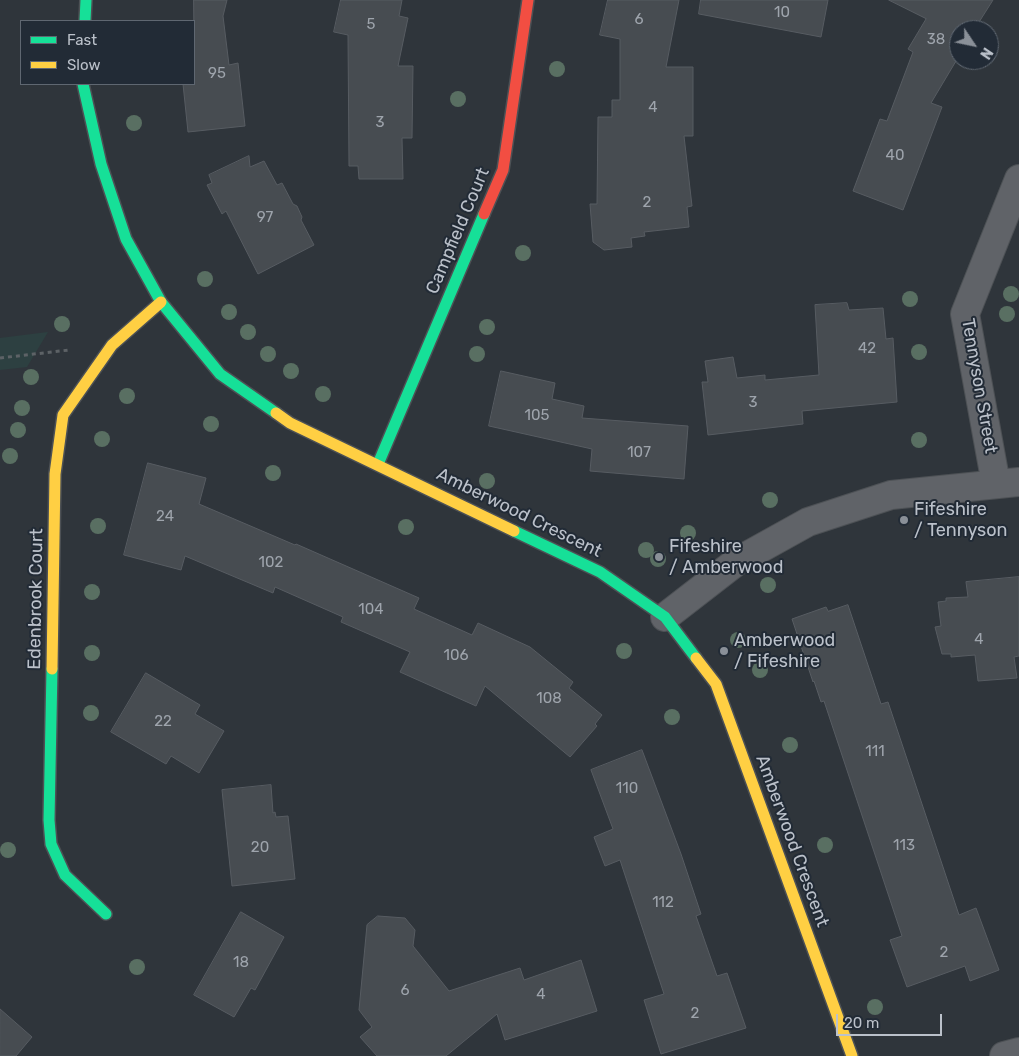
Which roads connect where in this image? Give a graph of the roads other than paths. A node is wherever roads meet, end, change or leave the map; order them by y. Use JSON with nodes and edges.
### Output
{"nodes":[{"id":1,"x":86,"y":0,"type":"edge"},
{"id":2,"x":528,"y":0,"type":"edge"},
{"id":3,"x":85,"y":20,"type":"edge"},
{"id":4,"x":83,"y":85,"type":"edge"},
{"id":5,"x":1019,"y":179,"type":"edge"},
{"id":6,"x":161,"y":302,"type":"junction"},
{"id":7,"x":378,"y":464,"type":"junction"},
{"id":8,"x":1008,"y":483,"type":"edge"},
{"id":9,"x":665,"y":617,"type":"junction"},
{"id":10,"x":106,"y":914,"type":"dead end"},
{"id":11,"x":1019,"y":1052,"type":"edge"},
{"id":12,"x":852,"y":1056,"type":"edge"},
{"id":13,"x":1004,"y":1056,"type":"edge"}],
"edges":[{"from":1,"to":3,"type":"street"},
{"from":2,"to":7,"type":"street","name":"Campfield Court"},
{"from":4,"to":6,"type":"street","name":"Amberwood Crescent"},
{"from":5,"to":8,"type":"street","name":"Tennyson Street"},
{"from":6,"to":7,"type":"street","name":"Amberwood Crescent"},
{"from":6,"to":10,"type":"street","name":"Edenbrook Court"},
{"from":7,"to":9,"type":"street","name":"Amberwood Crescent"},
{"from":8,"to":9,"type":"street"},
{"from":9,"to":12,"type":"street","name":"Amberwood Crescent"},
{"from":11,"to":13,"type":"street"}]}
